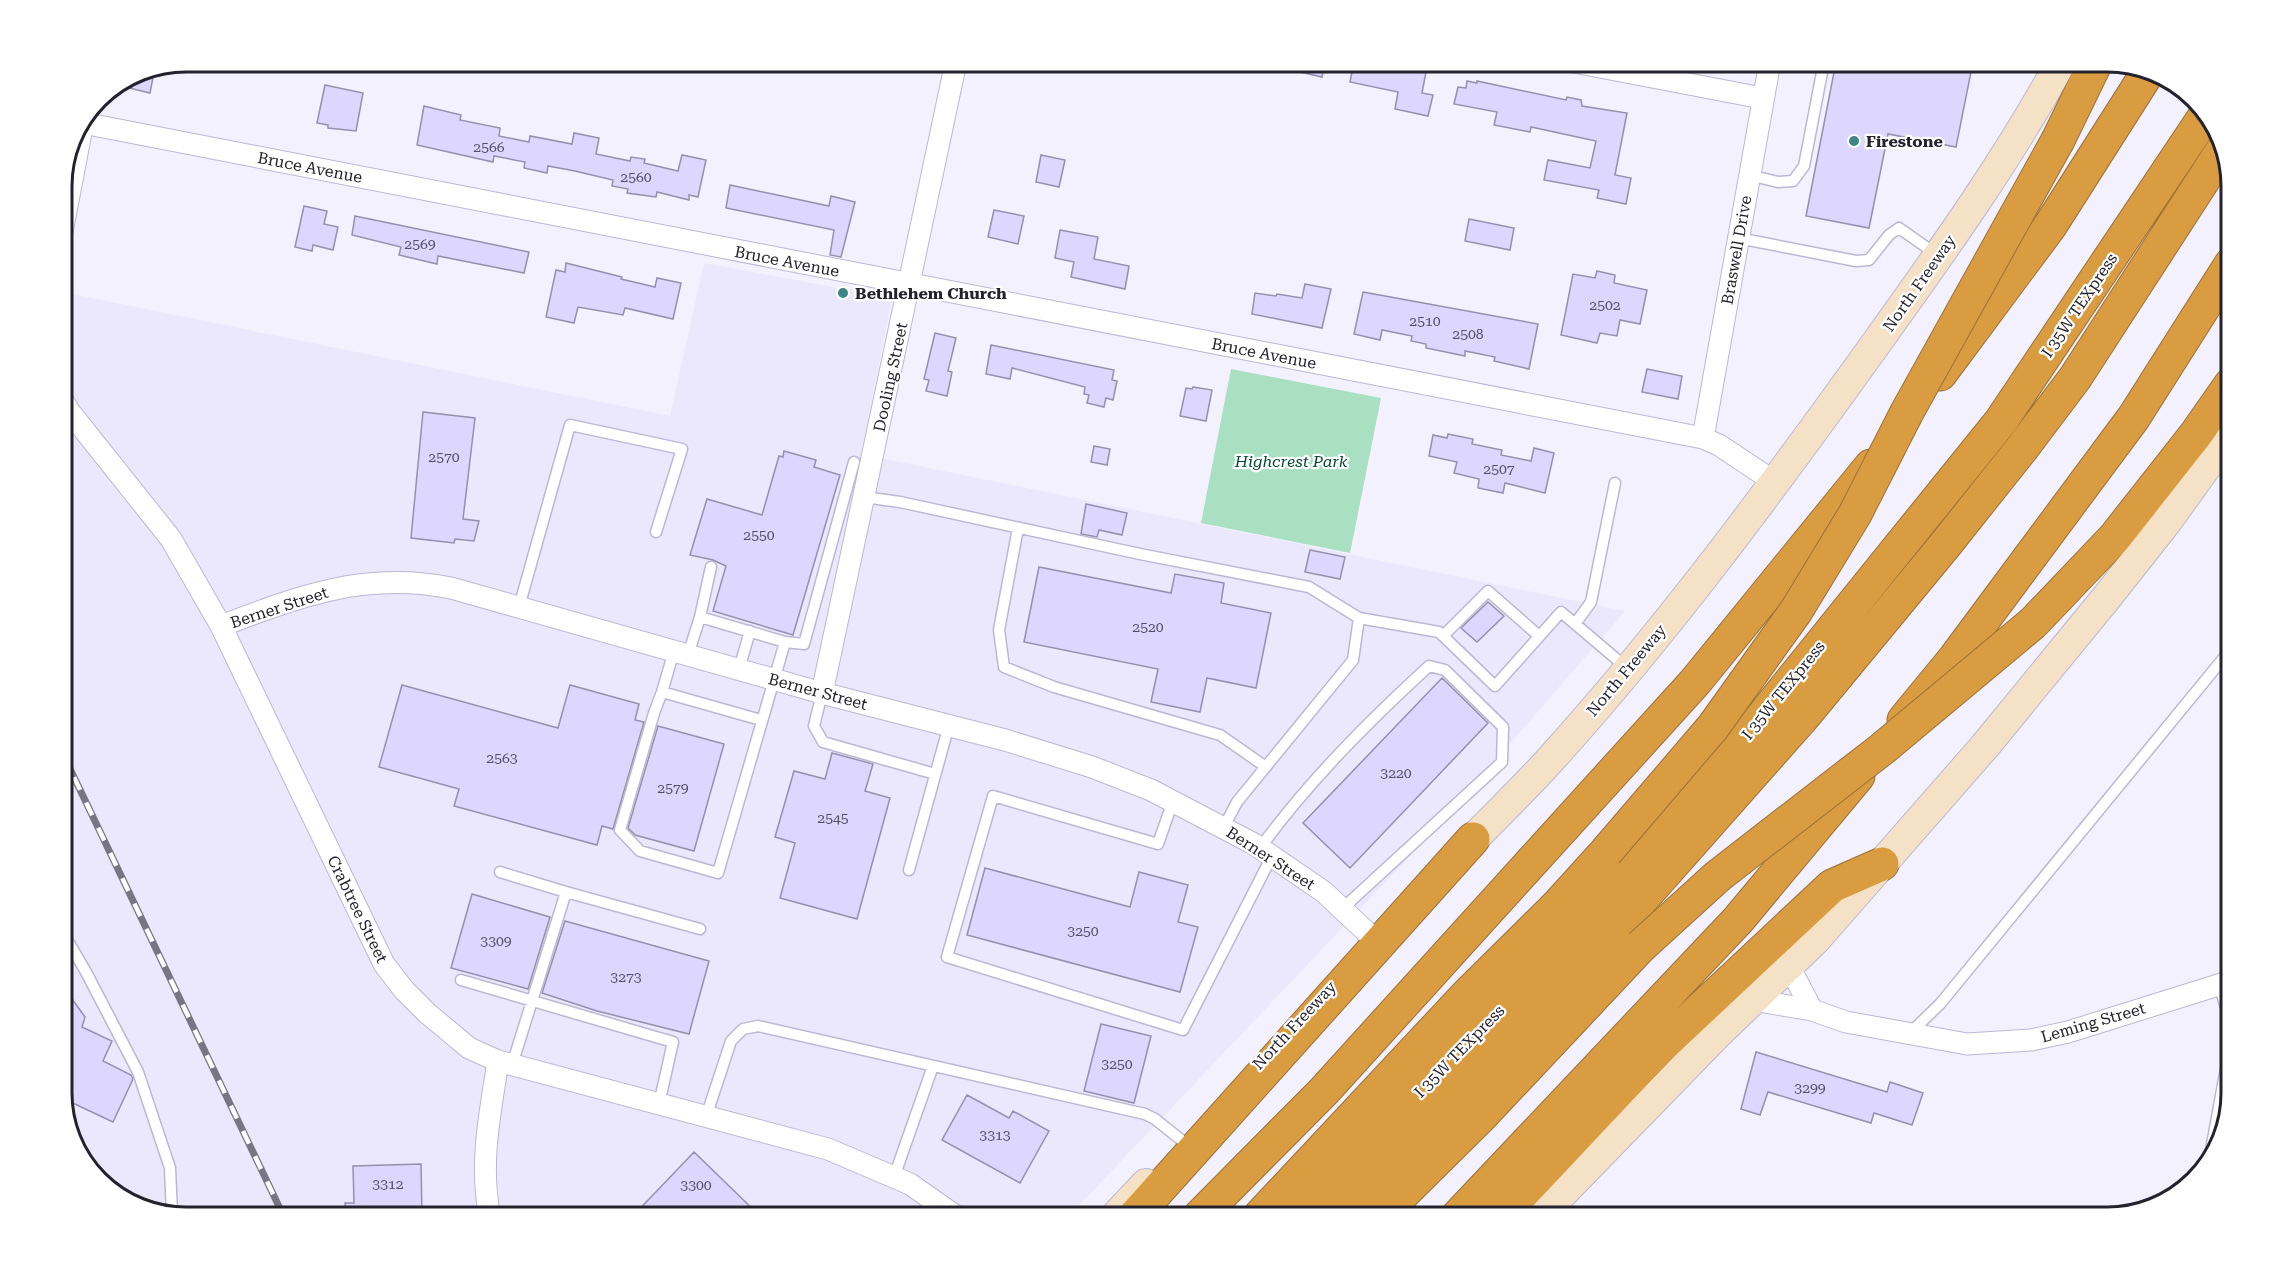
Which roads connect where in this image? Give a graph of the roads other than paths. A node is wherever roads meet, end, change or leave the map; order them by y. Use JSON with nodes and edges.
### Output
{"nodes":[{"id":1,"x":954,"y":72,"type":"edge"},
{"id":2,"x":1626,"y":72,"type":"edge"},
{"id":3,"x":1768,"y":72,"type":"edge"},
{"id":4,"x":1822,"y":72,"type":"edge"},
{"id":5,"x":2056,"y":72,"type":"edge"},
{"id":6,"x":2091,"y":72,"type":"edge"},
{"id":7,"x":2144,"y":78,"type":"edge"},
{"id":8,"x":1762,"y":98,"type":"junction"},
{"id":9,"x":91,"y":121,"type":"edge"},
{"id":10,"x":2201,"y":121,"type":"edge"},
{"id":11,"x":79,"y":148,"type":"edge"},
{"id":12,"x":2218,"y":158,"type":"edge"},
{"id":13,"x":1749,"y":175,"type":"junction"},
{"id":14,"x":72,"y":181,"type":"edge"},
{"id":15,"x":1738,"y":238,"type":"junction"},
{"id":16,"x":1938,"y":256,"type":"junction"},
{"id":17,"x":2221,"y":280,"type":"edge"},
{"id":18,"x":909,"y":284,"type":"junction"},
{"id":19,"x":2221,"y":398,"type":"edge"},
{"id":20,"x":72,"y":415,"type":"edge"},
{"id":21,"x":1703,"y":438,"type":"junction"},
{"id":22,"x":2221,"y":455,"type":"edge"},
{"id":23,"x":854,"y":462,"type":"dead end"},
{"id":24,"x":1615,"y":483,"type":"dead end"},
{"id":25,"x":1776,"y":483,"type":"junction"},
{"id":26,"x":864,"y":497,"type":"junction"},
{"id":27,"x":1018,"y":528,"type":"junction"},
{"id":28,"x":656,"y":532,"type":"dead end"},
{"id":29,"x":711,"y":567,"type":"dead end"},
{"id":30,"x":519,"y":607,"type":"junction"},
{"id":31,"x":700,"y":617,"type":"junction"},
{"id":32,"x":1359,"y":618,"type":"junction"},
{"id":33,"x":1575,"y":624,"type":"junction"},
{"id":34,"x":221,"y":626,"type":"junction"},
{"id":35,"x":750,"y":631,"type":"junction"},
{"id":36,"x":1443,"y":636,"type":"junction"},
{"id":37,"x":1539,"y":636,"type":"junction"},
{"id":38,"x":785,"y":642,"type":"junction"},
{"id":39,"x":681,"y":653,"type":"junction"},
{"id":40,"x":2221,"y":661,"type":"edge"},
{"id":41,"x":1628,"y":668,"type":"junction"},
{"id":42,"x":739,"y":669,"type":"junction"},
{"id":43,"x":773,"y":679,"type":"junction"},
{"id":44,"x":662,"y":692,"type":"junction"},
{"id":45,"x":822,"y":693,"type":"junction"},
{"id":46,"x":761,"y":720,"type":"junction"},
{"id":47,"x":949,"y":725,"type":"junction"},
{"id":48,"x":1266,"y":767,"type":"junction"},
{"id":49,"x":935,"y":774,"type":"junction"},
{"id":50,"x":1173,"y":801,"type":"junction"},
{"id":51,"x":1224,"y":827,"type":"junction"},
{"id":52,"x":1473,"y":839,"type":"junction"},
{"id":53,"x":1266,"y":852,"type":"junction"},
{"id":54,"x":1882,"y":864,"type":"junction"},
{"id":55,"x":909,"y":870,"type":"dead end"},
{"id":56,"x":500,"y":872,"type":"dead end"},
{"id":57,"x":566,"y":892,"type":"junction"},
{"id":58,"x":1342,"y":909,"type":"junction"},
{"id":59,"x":700,"y":929,"type":"dead end"},
{"id":60,"x":1375,"y":940,"type":"junction"},
{"id":61,"x":72,"y":948,"type":"edge"},
{"id":62,"x":1789,"y":966,"type":"junction"},
{"id":63,"x":461,"y":980,"type":"dead end"},
{"id":64,"x":2221,"y":984,"type":"edge"},
{"id":65,"x":1753,"y":1000,"type":"junction"},
{"id":66,"x":533,"y":1001,"type":"junction"},
{"id":67,"x":1812,"y":1010,"type":"junction"},
{"id":68,"x":1908,"y":1034,"type":"junction"},
{"id":69,"x":505,"y":1063,"type":"junction"},
{"id":70,"x":933,"y":1066,"type":"junction"},
{"id":71,"x":2220,"y":1101,"type":"edge"},
{"id":72,"x":659,"y":1104,"type":"junction"},
{"id":73,"x":706,"y":1117,"type":"junction"},
{"id":74,"x":2215,"y":1130,"type":"edge"},
{"id":75,"x":1185,"y":1143,"type":"junction"},
{"id":76,"x":894,"y":1177,"type":"junction"},
{"id":77,"x":172,"y":1206,"type":"edge"},
{"id":78,"x":488,"y":1207,"type":"edge"},
{"id":79,"x":942,"y":1207,"type":"edge"},
{"id":80,"x":1125,"y":1207,"type":"edge"},
{"id":81,"x":1144,"y":1207,"type":"edge"},
{"id":82,"x":1210,"y":1207,"type":"edge"},
{"id":83,"x":1269,"y":1207,"type":"edge"},
{"id":84,"x":1310,"y":1207,"type":"edge"},
{"id":85,"x":1350,"y":1207,"type":"edge"},
{"id":86,"x":1390,"y":1207,"type":"edge"},
{"id":87,"x":1467,"y":1207,"type":"edge"},
{"id":88,"x":1510,"y":1207,"type":"edge"},
{"id":89,"x":1550,"y":1207,"type":"edge"}],
"edges":[{"from":1,"to":18,"type":"street","name":"Dooling Street"},
{"from":2,"to":8,"type":"street"},
{"from":3,"to":8,"type":"street","name":"Braswell Drive"},
{"from":4,"to":13,"type":"lane"},
{"from":5,"to":16,"type":"main road","name":"North Freeway"},
{"from":6,"to":83,"type":"highway","bridge":true},
{"from":7,"to":82,"type":"highway"},
{"from":8,"to":13,"type":"street","name":"Braswell Drive"},
{"from":9,"to":18,"type":"street","name":"Bruce Avenue"},
{"from":10,"to":84,"type":"highway","name":"I 35W TEXpress"},
{"from":11,"to":14,"type":"street"},
{"from":12,"to":85,"type":"highway","name":"I 35W TEXpress"},
{"from":13,"to":15,"type":"street","name":"Braswell Drive"},
{"from":15,"to":16,"type":"lane"},
{"from":15,"to":21,"type":"street","name":"Braswell Drive"},
{"from":16,"to":25,"type":"main road","name":"North Freeway"},
{"from":17,"to":87,"type":"highway"},
{"from":18,"to":21,"type":"street","name":"Bruce Avenue"},
{"from":18,"to":26,"type":"street","name":"Dooling Street"},
{"from":19,"to":86,"type":"highway","bridge":true},
{"from":20,"to":34,"type":"street","name":"Crabtree Street"},
{"from":21,"to":25,"type":"street","name":"Bruce Avenue"},
{"from":22,"to":54,"type":"main road"},
{"from":23,"to":38,"type":"lane"},
{"from":24,"to":33,"type":"lane"},
{"from":25,"to":41,"type":"main road","name":"North Freeway"},
{"from":26,"to":27,"type":"lane"},
{"from":26,"to":45,"type":"street","name":"Dooling Street"},
{"from":27,"to":32,"type":"lane"},
{"from":27,"to":48,"type":"lane"},
{"from":28,"to":30,"type":"lane"},
{"from":29,"to":31,"type":"lane"},
{"from":30,"to":34,"type":"street","name":"Berner Street"},
{"from":30,"to":39,"type":"street","name":"Berner Street"},
{"from":31,"to":35,"type":"lane"},
{"from":31,"to":39,"type":"lane"},
{"from":32,"to":36,"type":"lane"},
{"from":32,"to":48,"type":"lane"},
{"from":33,"to":37,"type":"lane"},
{"from":33,"to":41,"type":"lane"},
{"from":34,"to":69,"type":"street","name":"Crabtree Street"},
{"from":35,"to":38,"type":"lane"},
{"from":35,"to":42,"type":"lane"},
{"from":36,"to":37,"type":"lane"},
{"from":36,"to":37,"type":"lane"},
{"from":38,"to":43,"type":"lane"},
{"from":39,"to":42,"type":"street","name":"Berner Street"},
{"from":39,"to":44,"type":"lane"},
{"from":40,"to":68,"type":"lane"},
{"from":41,"to":52,"type":"main road","name":"North Freeway"},
{"from":42,"to":43,"type":"street","name":"Berner Street"},
{"from":43,"to":45,"type":"street","name":"Berner Street"},
{"from":43,"to":46,"type":"lane"},
{"from":44,"to":46,"type":"lane"},
{"from":44,"to":46,"type":"lane"},
{"from":45,"to":47,"type":"street","name":"Berner Street"},
{"from":45,"to":49,"type":"lane"},
{"from":47,"to":49,"type":"lane"},
{"from":47,"to":50,"type":"street","name":"Berner Street"},
{"from":48,"to":51,"type":"lane"},
{"from":49,"to":55,"type":"lane"},
{"from":50,"to":51,"type":"street","name":"Berner Street"},
{"from":50,"to":53,"type":"lane"},
{"from":51,"to":53,"type":"street","name":"Berner Street"},
{"from":52,"to":60,"type":"main road","name":"North Freeway"},
{"from":52,"to":81,"type":"highway"},
{"from":53,"to":58,"type":"street","name":"Berner Street"},
{"from":53,"to":58,"type":"lane"},
{"from":54,"to":62,"type":"main road"},
{"from":54,"to":88,"type":"highway"},
{"from":56,"to":57,"type":"lane"},
{"from":57,"to":59,"type":"lane"},
{"from":57,"to":66,"type":"lane"},
{"from":58,"to":60,"type":"street","name":"Berner Street"},
{"from":60,"to":75,"type":"main road","name":"North Freeway"},
{"from":61,"to":77,"type":"lane"},
{"from":62,"to":65,"type":"main road"},
{"from":62,"to":67,"type":"street"},
{"from":63,"to":66,"type":"lane"},
{"from":64,"to":68,"type":"street","name":"Leming Street"},
{"from":65,"to":67,"type":"street","name":"Leming Street"},
{"from":65,"to":89,"type":"main road"},
{"from":66,"to":69,"type":"lane"},
{"from":66,"to":72,"type":"lane"},
{"from":67,"to":68,"type":"street","name":"Leming Street"},
{"from":69,"to":72,"type":"street","name":"Crabtree Street"},
{"from":69,"to":78,"type":"street"},
{"from":70,"to":73,"type":"lane"},
{"from":70,"to":75,"type":"lane"},
{"from":70,"to":76,"type":"lane"},
{"from":71,"to":74,"type":"lane"},
{"from":72,"to":73,"type":"street","name":"Crabtree Street"},
{"from":73,"to":76,"type":"street","name":"Crabtree Street"},
{"from":75,"to":80,"type":"main road","name":"North Freeway"},
{"from":76,"to":79,"type":"street","name":"Crabtree Street"}]}
